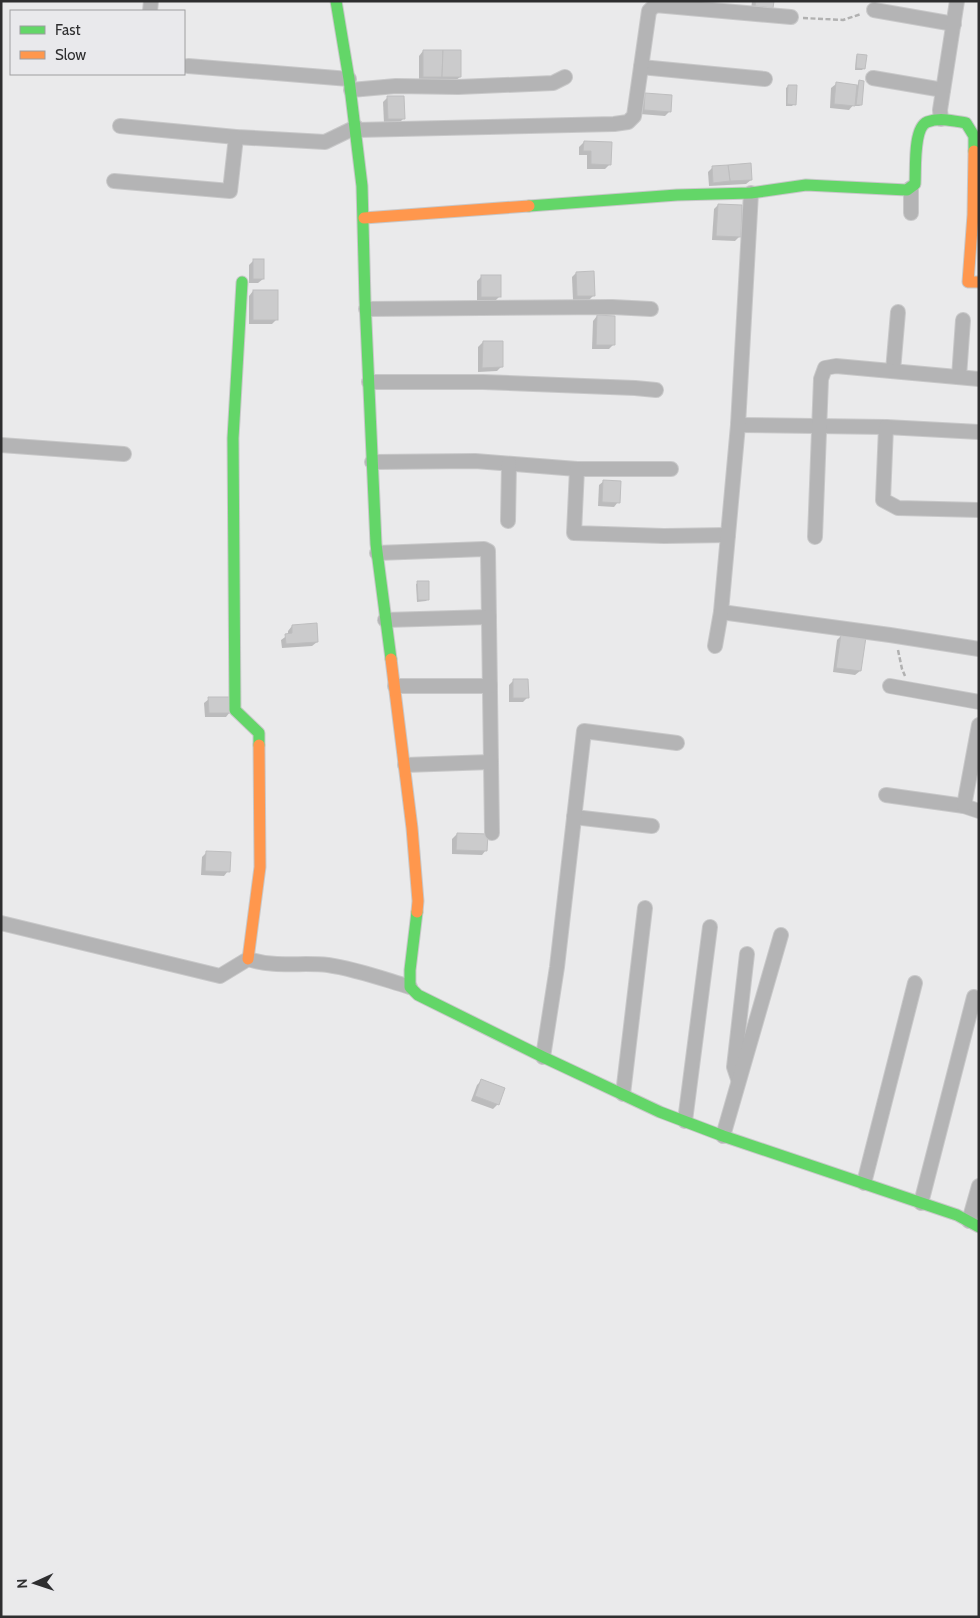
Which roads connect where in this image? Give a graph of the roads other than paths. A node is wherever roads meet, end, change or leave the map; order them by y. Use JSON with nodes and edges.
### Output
{"nodes":[{"id":1,"x":336,"y":1,"type":"edge"},
{"id":2,"x":957,"y":1,"type":"edge"},
{"id":3,"x":874,"y":10,"type":"road end"},
{"id":4,"x":791,"y":17,"type":"road end"},
{"id":5,"x":954,"y":24,"type":"junction"},
{"id":6,"x":188,"y":66,"type":"dead end"},
{"id":7,"x":641,"y":67,"type":"junction"},
{"id":8,"x":565,"y":77,"type":"dead end"},
{"id":9,"x":874,"y":78,"type":"dead end"},
{"id":10,"x":765,"y":79,"type":"dead end"},
{"id":11,"x":350,"y":84,"type":"junction"},
{"id":12,"x":943,"y":90,"type":"junction"},
{"id":13,"x":941,"y":119,"type":"junction"},
{"id":14,"x":120,"y":126,"type":"dead end"},
{"id":15,"x":356,"y":128,"type":"junction"},
{"id":16,"x":236,"y":137,"type":"junction"},
{"id":17,"x":114,"y":181,"type":"dead end"},
{"id":18,"x":911,"y":188,"type":"junction"},
{"id":19,"x":751,"y":193,"type":"junction"},
{"id":20,"x":911,"y":213,"type":"dead end"},
{"id":21,"x":976,"y":215,"type":"edge"},
{"id":22,"x":364,"y":218,"type":"junction"},
{"id":23,"x":242,"y":282,"type":"dead end"},
{"id":24,"x":979,"y":282,"type":"edge"},
{"id":25,"x":366,"y":309,"type":"junction"},
{"id":26,"x":651,"y":309,"type":"dead end"},
{"id":27,"x":898,"y":312,"type":"dead end"},
{"id":28,"x":963,"y":320,"type":"dead end"},
{"id":29,"x":892,"y":371,"type":"junction"},
{"id":30,"x":959,"y":377,"type":"junction"},
{"id":31,"x":979,"y":379,"type":"edge"},
{"id":32,"x":369,"y":382,"type":"junction"},
{"id":33,"x":656,"y":390,"type":"dead end"},
{"id":34,"x":738,"y":425,"type":"junction"},
{"id":35,"x":819,"y":426,"type":"junction"},
{"id":36,"x":886,"y":427,"type":"junction"},
{"id":37,"x":979,"y":432,"type":"edge"},
{"id":38,"x":1,"y":445,"type":"edge"},
{"id":39,"x":124,"y":454,"type":"dead end"},
{"id":40,"x":372,"y":462,"type":"junction"},
{"id":41,"x":509,"y":464,"type":"junction"},
{"id":42,"x":577,"y":469,"type":"junction"},
{"id":43,"x":671,"y":469,"type":"dead end"},
{"id":44,"x":979,"y":510,"type":"edge"},
{"id":45,"x":508,"y":521,"type":"dead end"},
{"id":46,"x":728,"y":535,"type":"junction"},
{"id":47,"x":815,"y":537,"type":"dead end"},
{"id":48,"x":377,"y":554,"type":"junction"},
{"id":49,"x":721,"y":612,"type":"junction"},
{"id":50,"x":489,"y":616,"type":"junction"},
{"id":51,"x":385,"y":620,"type":"junction"},
{"id":52,"x":716,"y":646,"type":"dead end"},
{"id":53,"x":979,"y":649,"type":"edge"},
{"id":54,"x":395,"y":686,"type":"junction"},
{"id":55,"x":490,"y":686,"type":"junction"},
{"id":56,"x":890,"y":686,"type":"dead end"},
{"id":57,"x":979,"y":702,"type":"edge"},
{"id":58,"x":979,"y":725,"type":"edge"},
{"id":59,"x":677,"y":743,"type":"dead end"},
{"id":60,"x":491,"y":762,"type":"junction"},
{"id":61,"x":405,"y":765,"type":"junction"},
{"id":62,"x":886,"y":795,"type":"dead end"},
{"id":63,"x":964,"y":806,"type":"junction"},
{"id":64,"x":979,"y":811,"type":"edge"},
{"id":65,"x":574,"y":817,"type":"junction"},
{"id":66,"x":652,"y":826,"type":"dead end"},
{"id":67,"x":492,"y":834,"type":"dead end"},
{"id":68,"x":646,"y":908,"type":"dead end"},
{"id":69,"x":1,"y":923,"type":"edge"},
{"id":70,"x":710,"y":926,"type":"dead end"},
{"id":71,"x":781,"y":935,"type":"dead end"},
{"id":72,"x":747,"y":954,"type":"dead end"},
{"id":73,"x":248,"y":959,"type":"junction"},
{"id":74,"x":915,"y":983,"type":"dead end"},
{"id":75,"x":410,"y":987,"type":"junction"},
{"id":76,"x":974,"y":996,"type":"dead end"},
{"id":77,"x":544,"y":1057,"type":"junction"},
{"id":78,"x":739,"y":1082,"type":"junction"},
{"id":79,"x":623,"y":1094,"type":"junction"},
{"id":80,"x":685,"y":1121,"type":"junction"},
{"id":81,"x":723,"y":1136,"type":"junction"},
{"id":82,"x":864,"y":1184,"type":"junction"},
{"id":83,"x":979,"y":1186,"type":"edge"},
{"id":84,"x":921,"y":1203,"type":"junction"},
{"id":85,"x":974,"y":1224,"type":"edge"}],
"edges":[{"from":1,"to":11,"type":"street"},
{"from":2,"to":5,"type":"street"},
{"from":3,"to":5,"type":"street"},
{"from":4,"to":7,"type":"street"},
{"from":5,"to":12,"type":"street"},
{"from":6,"to":11,"type":"street"},
{"from":7,"to":10,"type":"street"},
{"from":7,"to":15,"type":"street"},
{"from":8,"to":11,"type":"street"},
{"from":9,"to":12,"type":"street"},
{"from":11,"to":15,"type":"street"},
{"from":12,"to":13,"type":"street"},
{"from":13,"to":18,"type":"street"},
{"from":13,"to":21,"type":"street"},
{"from":14,"to":16,"type":"street"},
{"from":15,"to":16,"type":"street"},
{"from":15,"to":22,"type":"street"},
{"from":16,"to":17,"type":"street"},
{"from":18,"to":19,"type":"street"},
{"from":18,"to":20,"type":"street"},
{"from":19,"to":22,"type":"street"},
{"from":19,"to":34,"type":"street"},
{"from":21,"to":24,"type":"street"},
{"from":22,"to":25,"type":"street"},
{"from":23,"to":73,"type":"street"},
{"from":25,"to":26,"type":"street"},
{"from":25,"to":32,"type":"street"},
{"from":27,"to":29,"type":"street"},
{"from":28,"to":30,"type":"street"},
{"from":29,"to":30,"type":"street"},
{"from":29,"to":35,"type":"street"},
{"from":30,"to":31,"type":"street"},
{"from":32,"to":33,"type":"street"},
{"from":32,"to":40,"type":"street"},
{"from":34,"to":35,"type":"street"},
{"from":34,"to":46,"type":"street"},
{"from":35,"to":36,"type":"street"},
{"from":35,"to":47,"type":"street"},
{"from":36,"to":37,"type":"street"},
{"from":36,"to":44,"type":"street"},
{"from":38,"to":39,"type":"street"},
{"from":40,"to":41,"type":"street"},
{"from":40,"to":48,"type":"street"},
{"from":41,"to":42,"type":"street"},
{"from":41,"to":45,"type":"street"},
{"from":42,"to":43,"type":"street"},
{"from":42,"to":46,"type":"street"},
{"from":46,"to":49,"type":"street"},
{"from":48,"to":50,"type":"street"},
{"from":48,"to":51,"type":"street"},
{"from":49,"to":52,"type":"street"},
{"from":49,"to":53,"type":"street"},
{"from":50,"to":51,"type":"street"},
{"from":50,"to":55,"type":"street"},
{"from":51,"to":54,"type":"street"},
{"from":54,"to":55,"type":"street"},
{"from":54,"to":61,"type":"street"},
{"from":55,"to":60,"type":"street"},
{"from":56,"to":57,"type":"street"},
{"from":58,"to":63,"type":"street"},
{"from":59,"to":65,"type":"street"},
{"from":60,"to":61,"type":"street"},
{"from":60,"to":67,"type":"street"},
{"from":61,"to":75,"type":"street"},
{"from":62,"to":63,"type":"street"},
{"from":63,"to":64,"type":"street"},
{"from":65,"to":66,"type":"street"},
{"from":65,"to":77,"type":"street"},
{"from":68,"to":79,"type":"street"},
{"from":69,"to":73,"type":"street"},
{"from":70,"to":80,"type":"street"},
{"from":71,"to":78,"type":"street"},
{"from":72,"to":78,"type":"street"},
{"from":73,"to":75,"type":"street"},
{"from":74,"to":82,"type":"street"},
{"from":75,"to":77,"type":"street"},
{"from":76,"to":84,"type":"street"},
{"from":77,"to":79,"type":"street"},
{"from":78,"to":81,"type":"street"},
{"from":79,"to":80,"type":"street"},
{"from":80,"to":81,"type":"street"},
{"from":81,"to":82,"type":"street"},
{"from":82,"to":84,"type":"street"},
{"from":83,"to":85,"type":"street"},
{"from":84,"to":85,"type":"street"}]}
